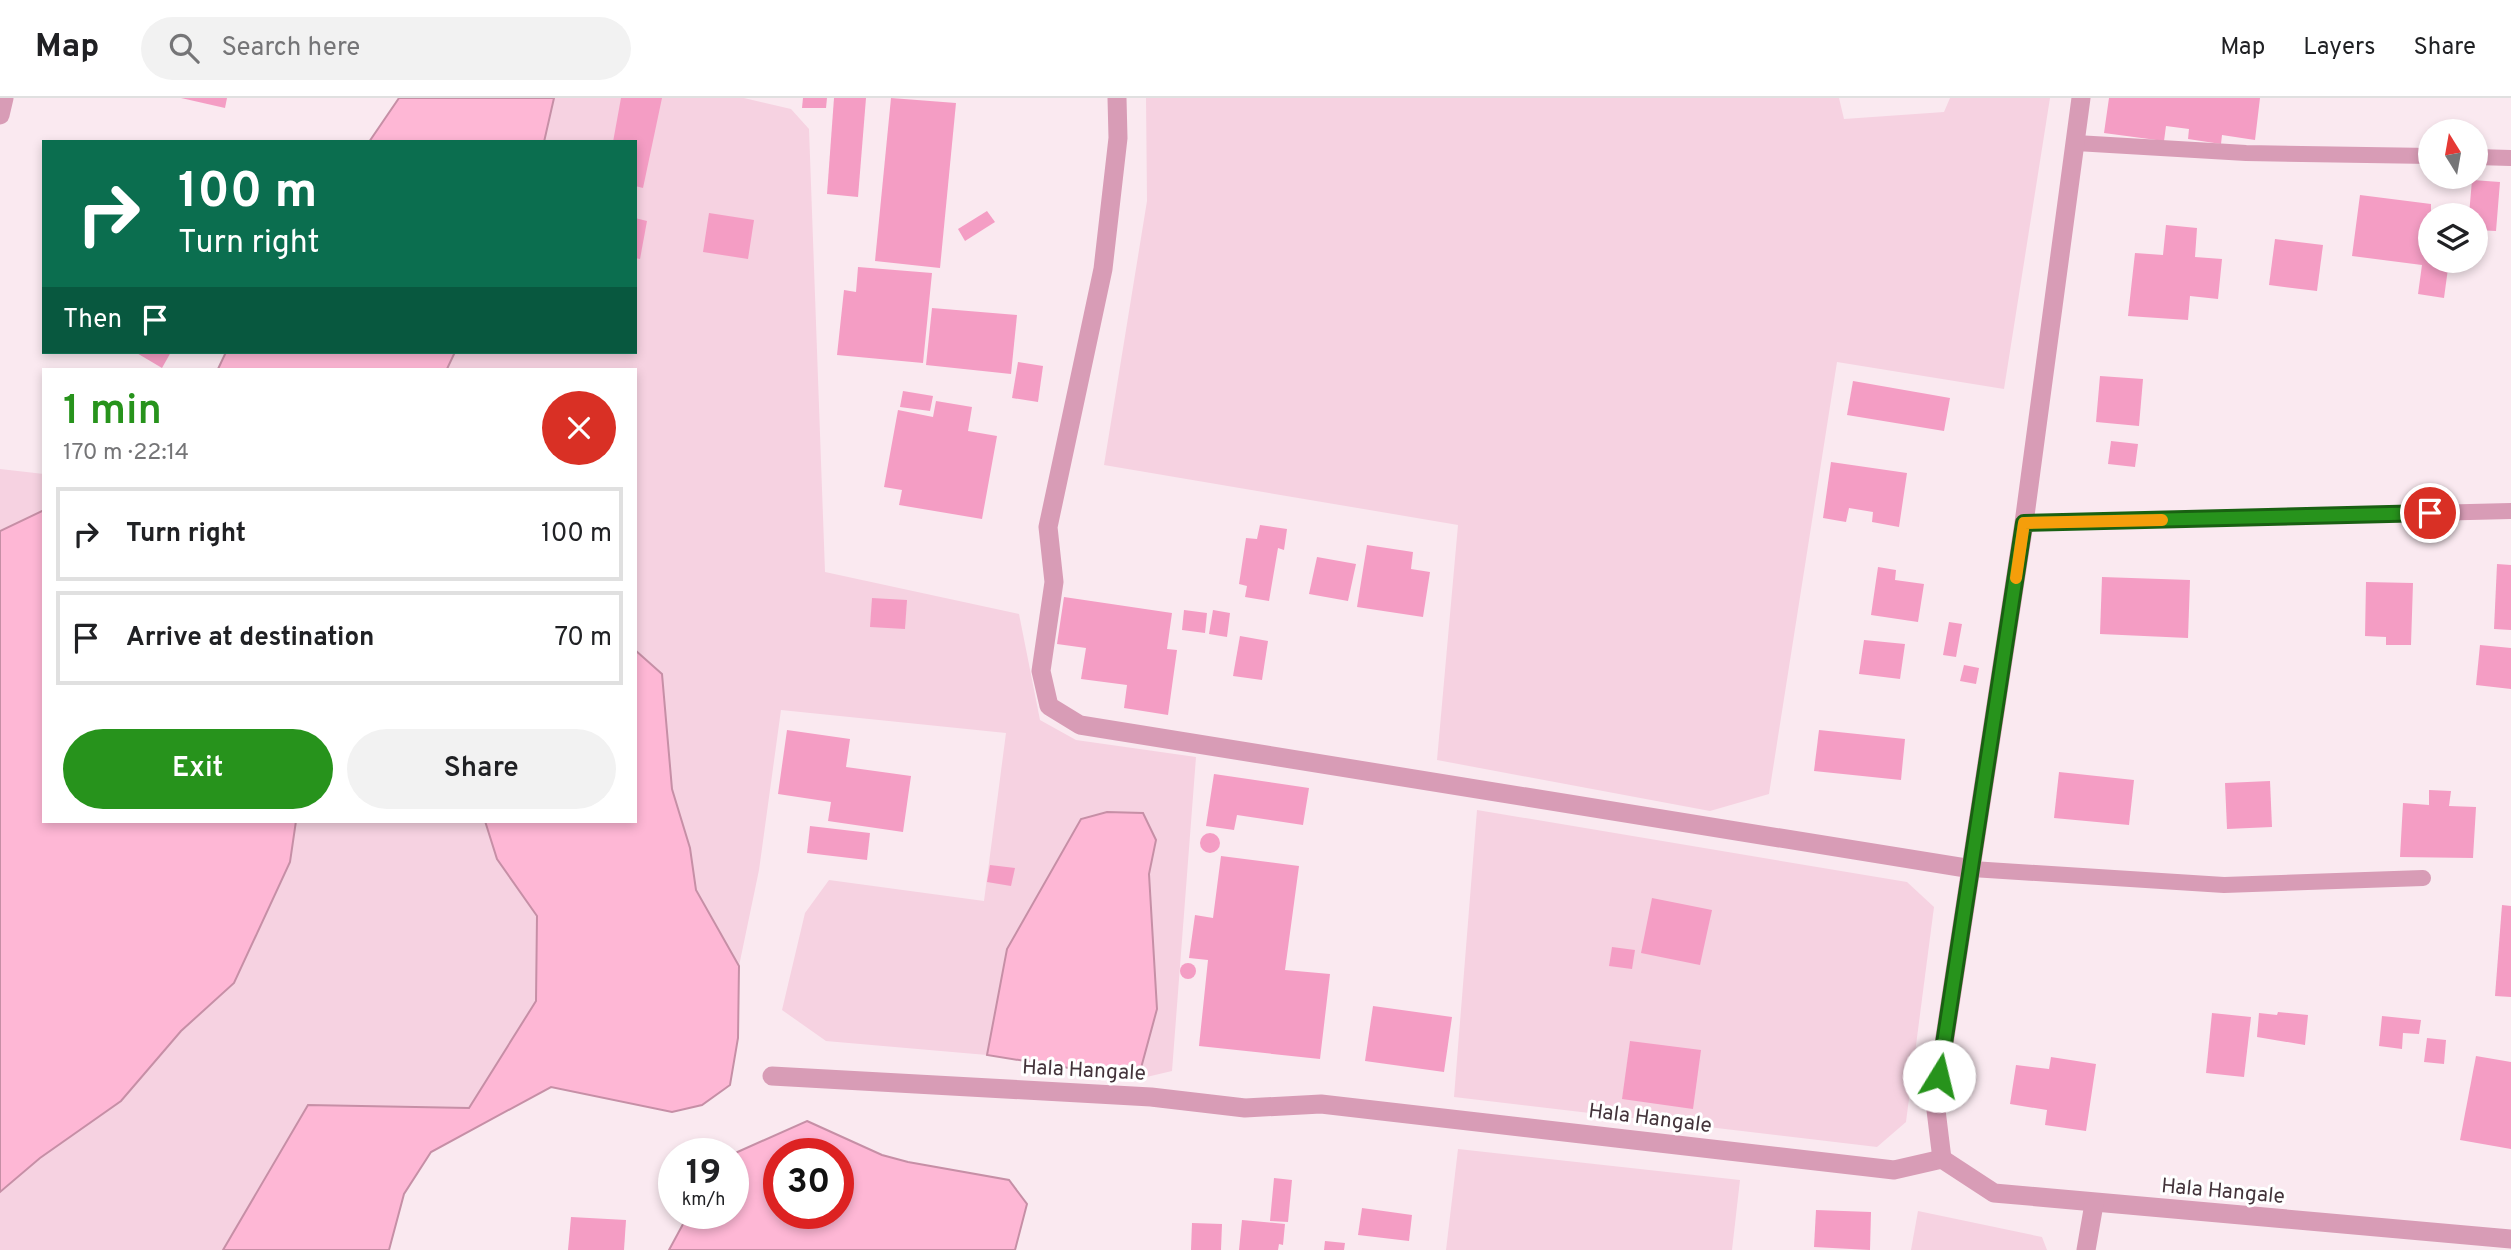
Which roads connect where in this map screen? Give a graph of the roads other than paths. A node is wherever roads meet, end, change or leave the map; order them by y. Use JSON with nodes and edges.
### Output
{"nodes":[{"id":1,"x":4,"y":98,"type":"edge"},
{"id":2,"x":1117,"y":98,"type":"edge"},
{"id":3,"x":2081,"y":98,"type":"edge"},
{"id":4,"x":0,"y":115,"type":"edge"},
{"id":5,"x":2076,"y":142,"type":"junction"},
{"id":6,"x":2418,"y":156,"type":"edge"},
{"id":7,"x":2488,"y":157,"type":"edge"},
{"id":8,"x":2511,"y":158,"type":"edge"},
{"id":9,"x":2511,"y":512,"type":"edge"},
{"id":10,"x":2024,"y":523,"type":"junction"},
{"id":11,"x":1972,"y":869,"type":"junction"},
{"id":12,"x":2423,"y":878,"type":"dead end"},
{"id":13,"x":772,"y":1076,"type":"dead end"},
{"id":14,"x":1942,"y":1159,"type":"junction"},
{"id":15,"x":2094,"y":1204,"type":"junction"},
{"id":16,"x":2511,"y":1238,"type":"edge"},
{"id":17,"x":2086,"y":1250,"type":"edge"}],
"edges":[{"from":1,"to":4,"type":"street"},
{"from":2,"to":11,"type":"street"},
{"from":3,"to":5,"type":"street"},
{"from":5,"to":6,"type":"lane"},
{"from":5,"to":10,"type":"street"},
{"from":7,"to":8,"type":"lane"},
{"from":9,"to":10,"type":"lane"},
{"from":10,"to":11,"type":"street"},
{"from":11,"to":12,"type":"lane"},
{"from":11,"to":14,"type":"street"},
{"from":13,"to":14,"type":"street","name":"Hala Hangale"},
{"from":14,"to":15,"type":"street","name":"Hala Hangale"},
{"from":15,"to":16,"type":"street","name":"Hala Hangale"},
{"from":15,"to":17,"type":"street"}]}
